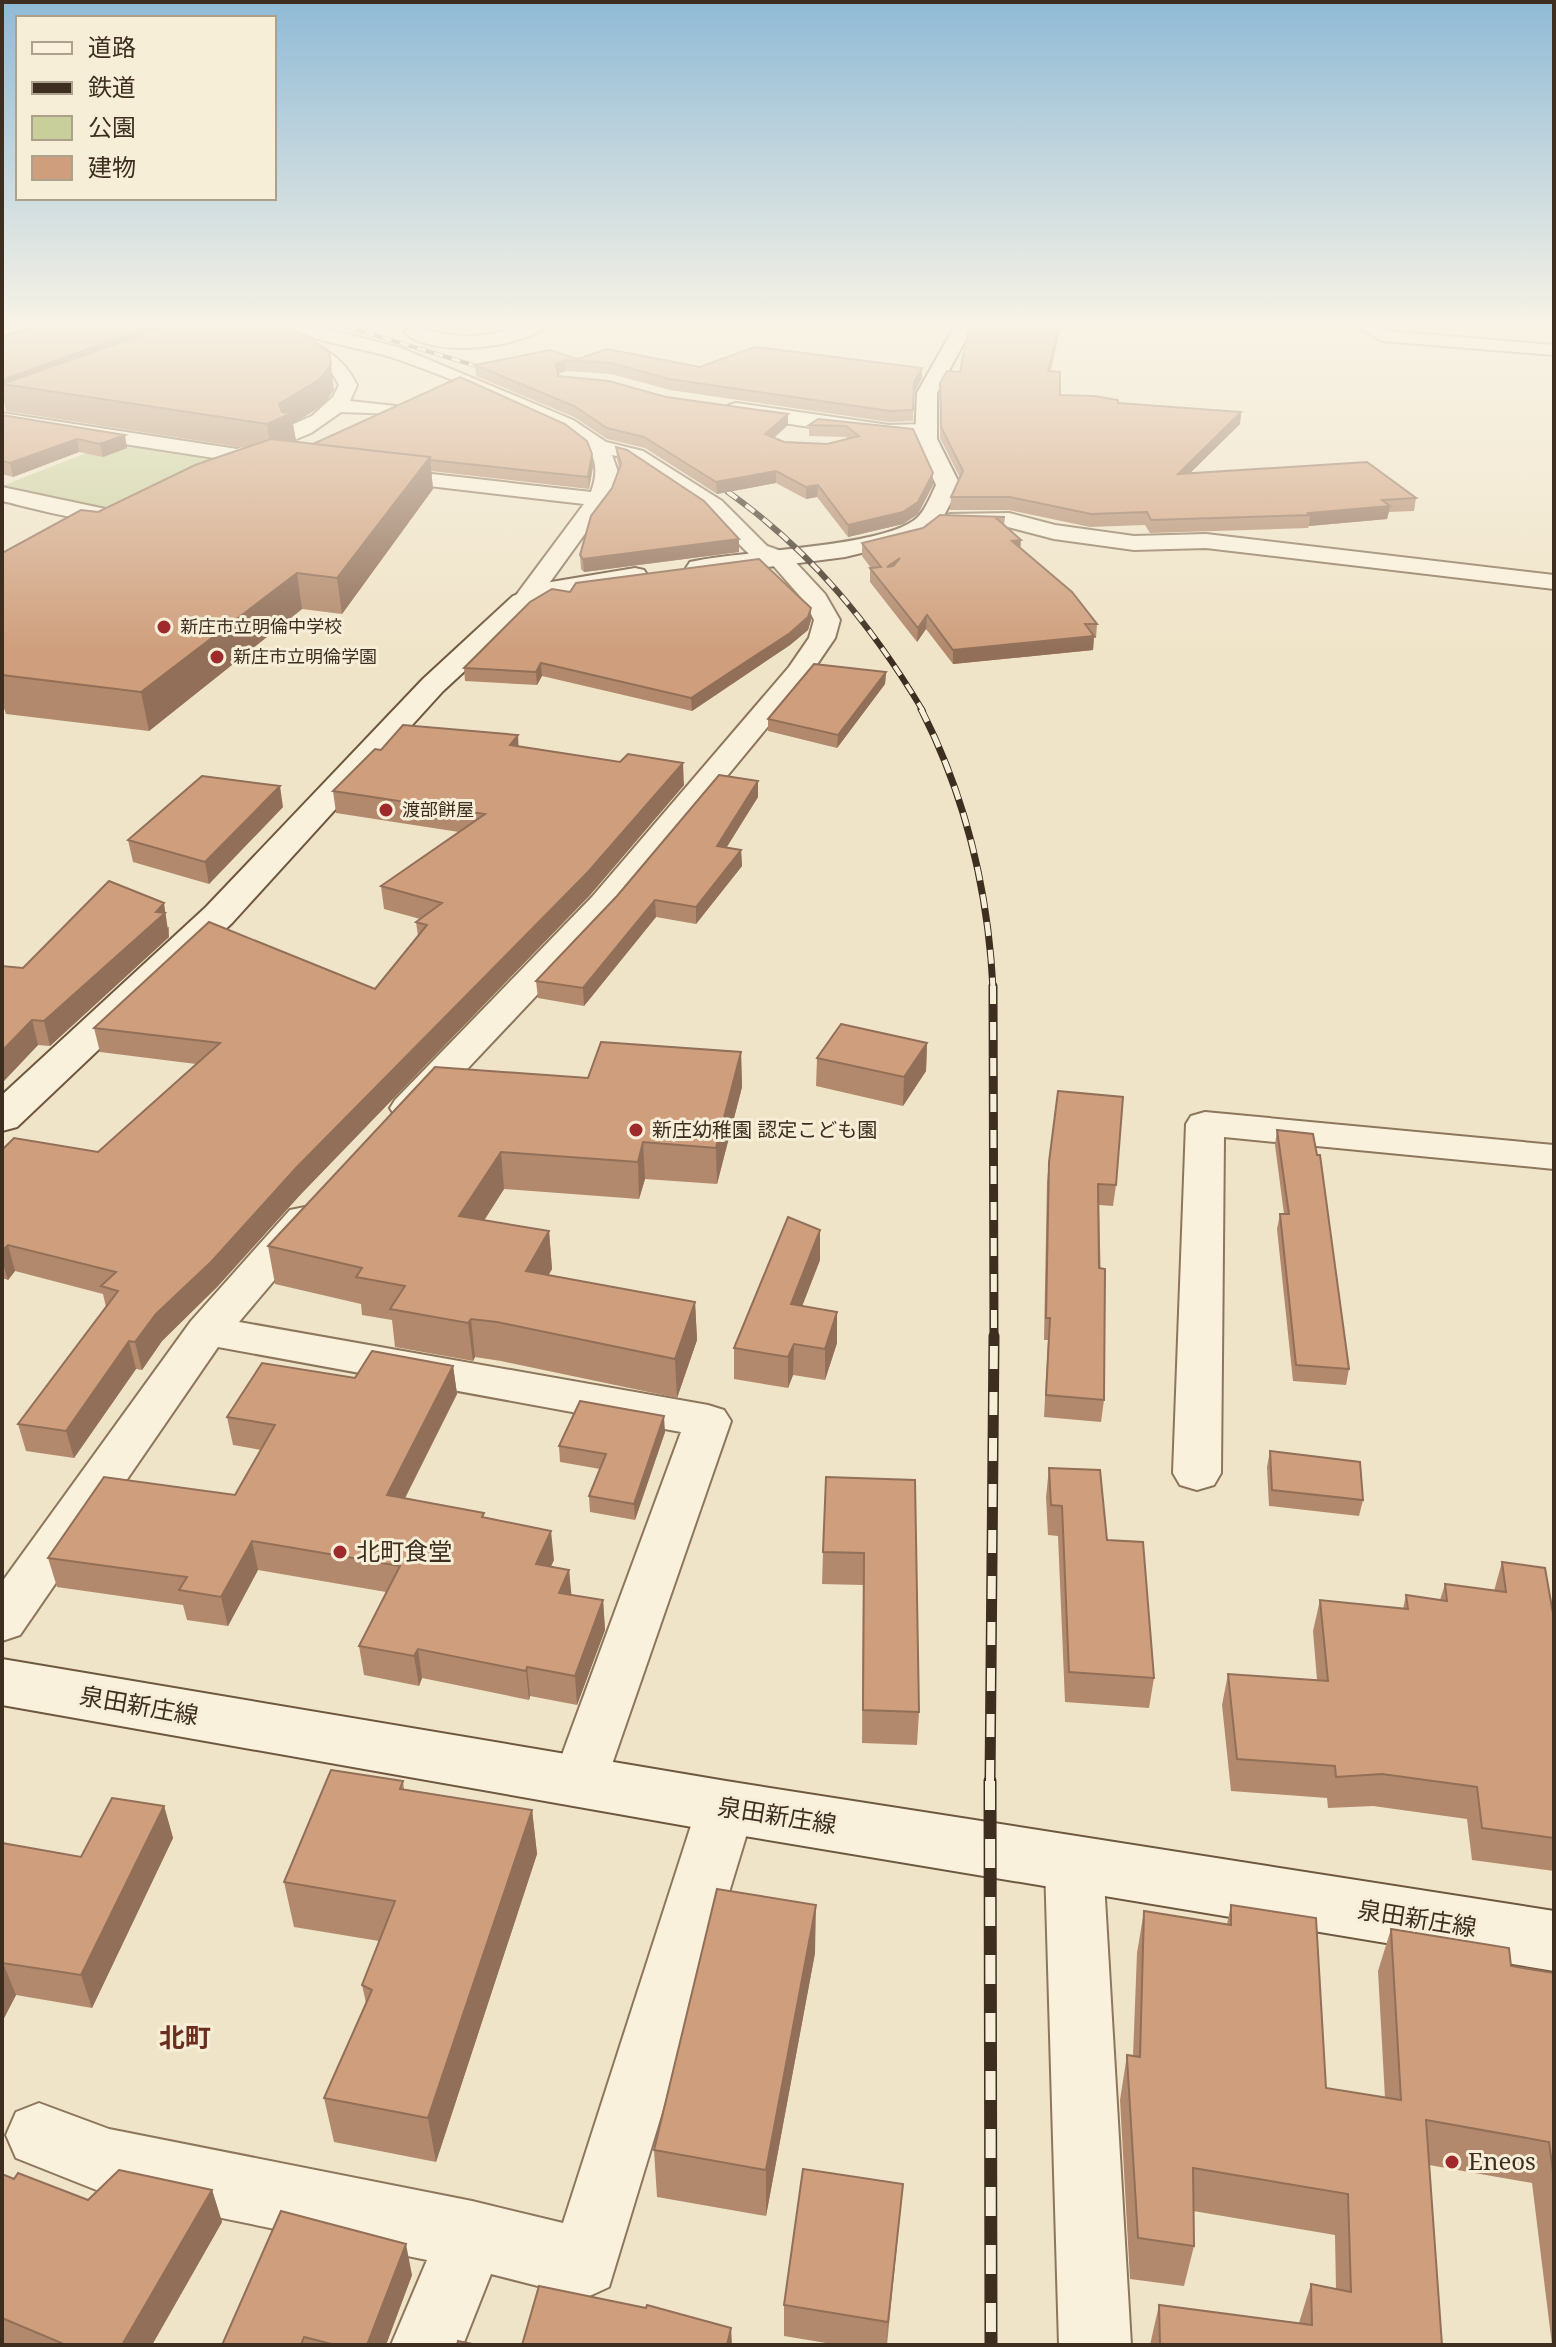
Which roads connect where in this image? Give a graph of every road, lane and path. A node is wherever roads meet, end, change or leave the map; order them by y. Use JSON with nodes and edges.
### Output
{"nodes":[{"id":1,"x":82,"y":432,"type":"edge"},
{"id":2,"x":298,"y":432,"type":"edge"},
{"id":3,"x":340,"y":432,"type":"edge"},
{"id":4,"x":577,"y":432,"type":"edge"},
{"id":5,"x":797,"y":432,"type":"edge"},
{"id":6,"x":895,"y":432,"type":"edge"},
{"id":7,"x":926,"y":434,"type":"junction"},
{"id":8,"x":789,"y":437,"type":"dead end"},
{"id":9,"x":599,"y":446,"type":"junction"},
{"id":10,"x":842,"y":446,"type":"edge"},
{"id":11,"x":237,"y":456,"type":"junction"},
{"id":12,"x":273,"y":462,"type":"junction"},
{"id":13,"x":304,"y":465,"type":"edge"},
{"id":14,"x":351,"y":471,"type":"edge"},
{"id":15,"x":230,"y":477,"type":"edge"},
{"id":16,"x":2,"y":494,"type":"edge"},
{"id":17,"x":599,"y":499,"type":"junction"},
{"id":18,"x":145,"y":508,"type":"edge"},
{"id":19,"x":930,"y":520,"type":"junction"},
{"id":20,"x":779,"y":558,"type":"junction"},
{"id":21,"x":1554,"y":582,"type":"edge"},
{"id":22,"x":523,"y":602,"type":"junction"},
{"id":23,"x":2,"y":1118,"type":"edge"},
{"id":24,"x":391,"y":1127,"type":"edge"},
{"id":25,"x":1554,"y":1157,"type":"edge"},
{"id":26,"x":327,"y":1194,"type":"edge"},
{"id":27,"x":207,"y":1331,"type":"junction"},
{"id":28,"x":1197,"y":1473,"type":"dead end"},
{"id":29,"x":2,"y":1621,"type":"edge"},
{"id":30,"x":2,"y":1682,"type":"edge"},
{"id":31,"x":580,"y":1782,"type":"junction"},
{"id":32,"x":726,"y":1807,"type":"junction"},
{"id":33,"x":1074,"y":1864,"type":"junction"},
{"id":34,"x":1554,"y":1941,"type":"edge"},
{"id":35,"x":39,"y":2135,"type":"dead end"},
{"id":36,"x":472,"y":2235,"type":"junction"},
{"id":37,"x":427,"y":2345,"type":"edge"},
{"id":38,"x":1095,"y":2345,"type":"edge"}],
"edges":[{"from":1,"to":11,"type":"street"},
{"from":2,"to":11,"type":"street"},
{"from":3,"to":12,"type":"street"},
{"from":4,"to":9,"type":"street"},
{"from":5,"to":8,"type":"street"},
{"from":6,"to":7,"type":"street"},
{"from":7,"to":10,"type":"street"},
{"from":7,"to":19,"type":"street"},
{"from":9,"to":17,"type":"street"},
{"from":9,"to":20,"type":"street"},
{"from":11,"to":12,"type":"street"},
{"from":12,"to":13,"type":"street"},
{"from":12,"to":15,"type":"street"},
{"from":14,"to":17,"type":"street"},
{"from":16,"to":18,"type":"street"},
{"from":17,"to":22,"type":"street"},
{"from":19,"to":20,"type":"street"},
{"from":19,"to":21,"type":"street"},
{"from":20,"to":22,"type":"street"},
{"from":20,"to":24,"type":"street"},
{"from":22,"to":23,"type":"street"},
{"from":25,"to":28,"type":"street"},
{"from":26,"to":27,"type":"street"},
{"from":27,"to":29,"type":"street"},
{"from":27,"to":31,"type":"street"},
{"from":30,"to":31,"type":"street","name":"泉田新庄線"},
{"from":31,"to":32,"type":"street","name":"泉田新庄線"},
{"from":32,"to":33,"type":"street","name":"泉田新庄線"},
{"from":32,"to":36,"type":"street"},
{"from":33,"to":34,"type":"street","name":"泉田新庄線"},
{"from":33,"to":38,"type":"street"},
{"from":35,"to":36,"type":"street"},
{"from":36,"to":37,"type":"street"}]}
